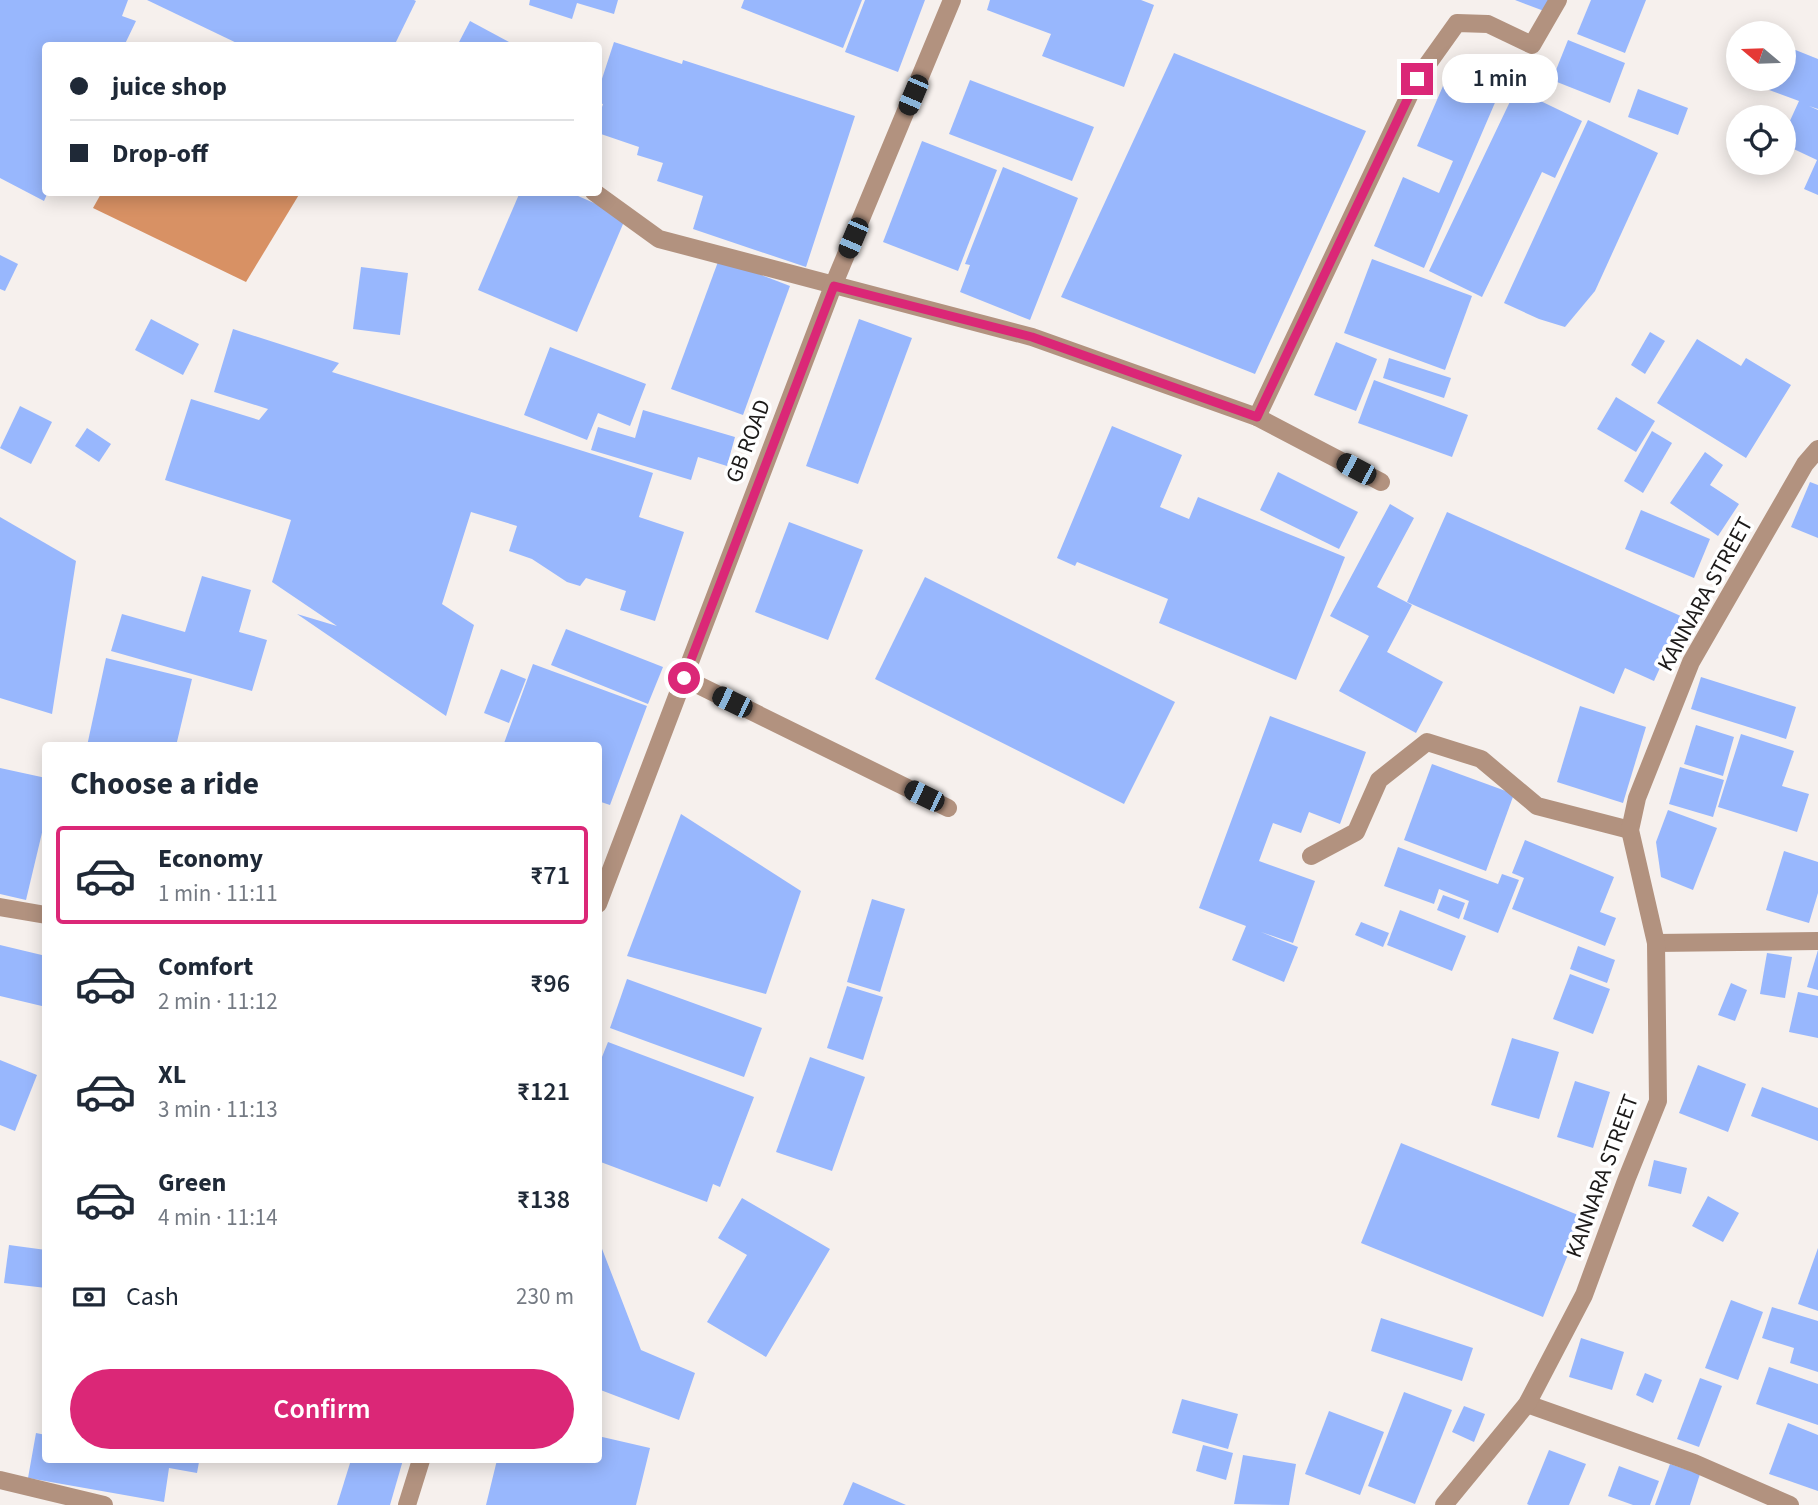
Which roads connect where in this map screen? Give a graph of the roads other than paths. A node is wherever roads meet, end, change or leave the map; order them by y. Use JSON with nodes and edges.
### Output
{"nodes":[{"id":1,"x":953,"y":0,"type":"edge"},
{"id":2,"x":1559,"y":0,"type":"edge"},
{"id":3,"x":600,"y":196,"type":"edge"},
{"id":4,"x":834,"y":286,"type":"junction"},
{"id":5,"x":1257,"y":417,"type":"junction"},
{"id":6,"x":1818,"y":449,"type":"edge"},
{"id":7,"x":1381,"y":482,"type":"dead end"},
{"id":8,"x":684,"y":678,"type":"junction"},
{"id":9,"x":948,"y":808,"type":"dead end"},
{"id":10,"x":1630,"y":830,"type":"junction"},
{"id":11,"x":1311,"y":856,"type":"dead end"},
{"id":12,"x":602,"y":893,"type":"edge"},
{"id":13,"x":0,"y":907,"type":"edge"},
{"id":14,"x":42,"y":914,"type":"edge"},
{"id":15,"x":1818,"y":941,"type":"edge"},
{"id":16,"x":1657,"y":943,"type":"junction"},
{"id":17,"x":1527,"y":1404,"type":"junction"},
{"id":18,"x":420,"y":1463,"type":"edge"},
{"id":19,"x":0,"y":1480,"type":"edge"},
{"id":20,"x":104,"y":1505,"type":"edge"},
{"id":21,"x":407,"y":1505,"type":"edge"},
{"id":22,"x":1444,"y":1505,"type":"edge"},
{"id":23,"x":1790,"y":1505,"type":"edge"}],
"edges":[{"from":1,"to":4,"type":"street","name":"GB ROAD"},
{"from":2,"to":5,"type":"street"},
{"from":3,"to":4,"type":"street"},
{"from":4,"to":5,"type":"street"},
{"from":4,"to":8,"type":"street","name":"GB ROAD"},
{"from":5,"to":7,"type":"street"},
{"from":6,"to":10,"type":"street","name":"KANNARA STREET"},
{"from":8,"to":9,"type":"street"},
{"from":8,"to":12,"type":"street","name":"GB ROAD"},
{"from":10,"to":11,"type":"street"},
{"from":10,"to":16,"type":"street","name":"KANNARA STREET"},
{"from":13,"to":14,"type":"street"},
{"from":15,"to":16,"type":"street"},
{"from":16,"to":17,"type":"street","name":"KANNARA STREET"},
{"from":17,"to":22,"type":"street","name":"KANNARA STREET"},
{"from":17,"to":23,"type":"street"},
{"from":18,"to":21,"type":"street"},
{"from":19,"to":20,"type":"street"}]}
